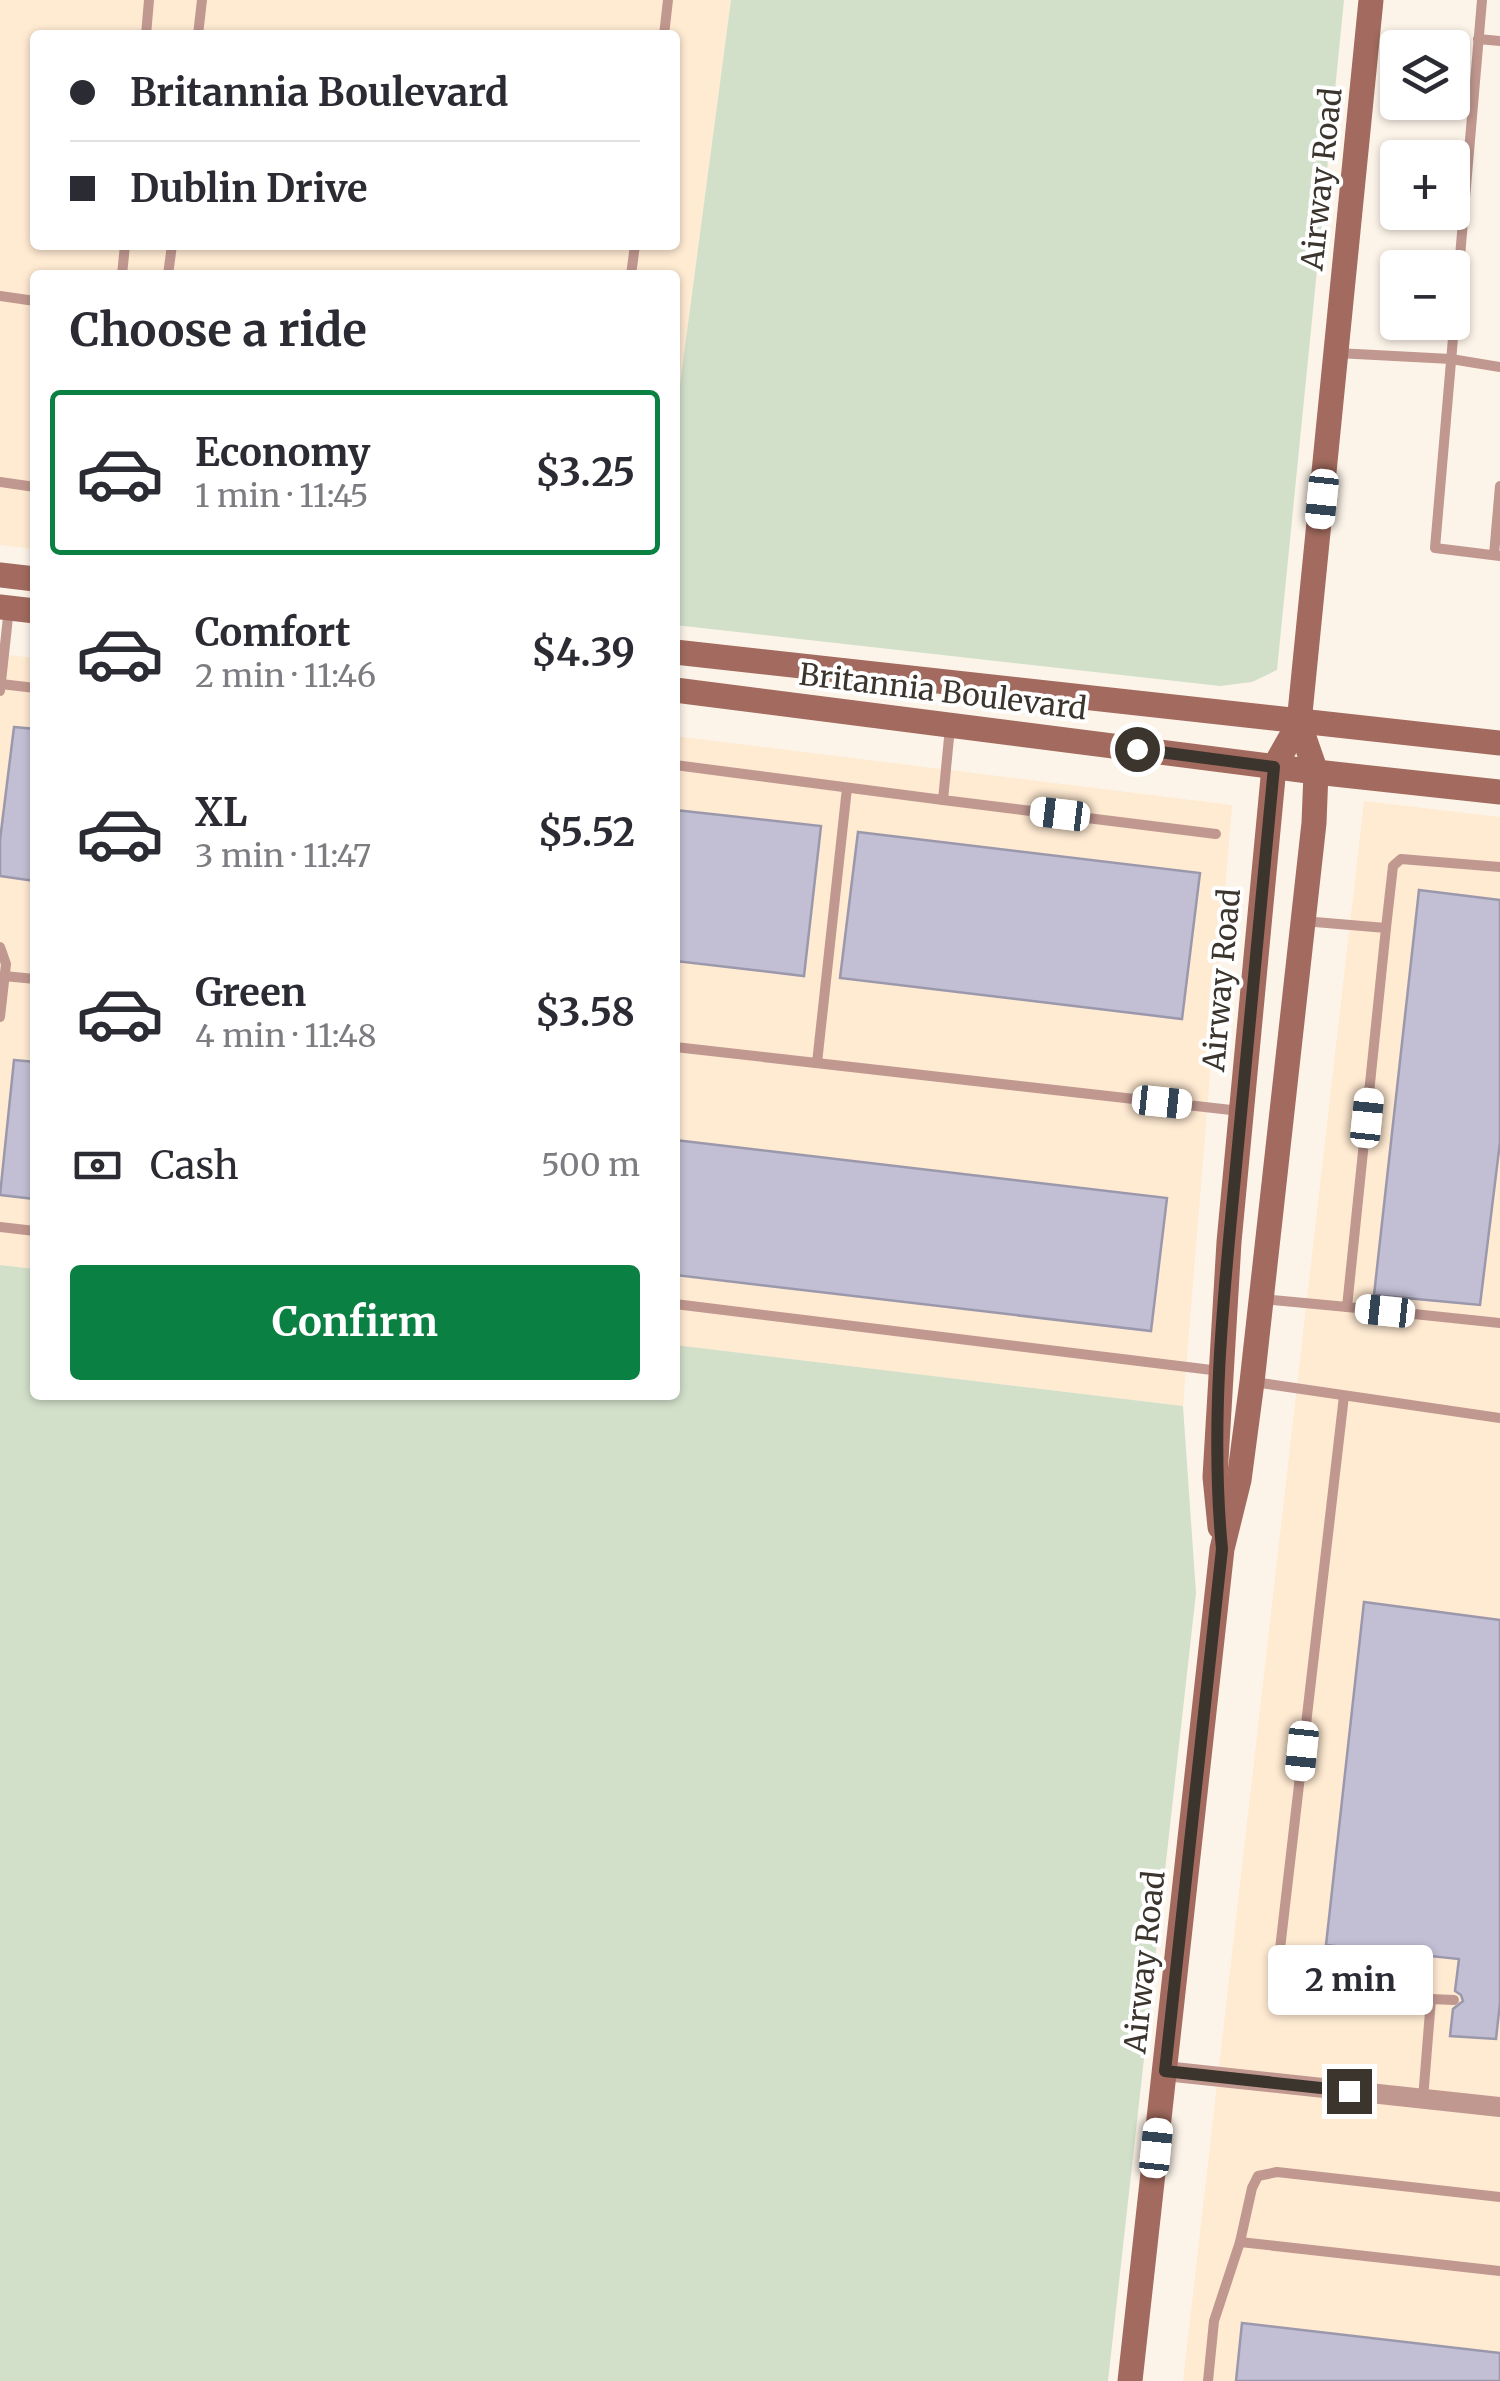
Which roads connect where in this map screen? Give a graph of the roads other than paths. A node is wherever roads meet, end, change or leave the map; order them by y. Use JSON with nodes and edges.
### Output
{"nodes":[{"id":1,"x":149,"y":0,"type":"edge"},
{"id":2,"x":202,"y":0,"type":"edge"},
{"id":3,"x":668,"y":0,"type":"edge"},
{"id":4,"x":1371,"y":0,"type":"edge"},
{"id":5,"x":1482,"y":0,"type":"edge"},
{"id":6,"x":146,"y":30,"type":"edge"},
{"id":7,"x":199,"y":30,"type":"edge"},
{"id":8,"x":665,"y":30,"type":"edge"},
{"id":9,"x":1478,"y":39,"type":"junction"},
{"id":10,"x":1500,"y":41,"type":"edge"},
{"id":11,"x":0,"y":296,"type":"edge"},
{"id":12,"x":30,"y":301,"type":"edge"},
{"id":13,"x":1336,"y":353,"type":"junction"},
{"id":14,"x":1451,"y":360,"type":"junction"},
{"id":15,"x":1500,"y":367,"type":"edge"},
{"id":16,"x":0,"y":482,"type":"edge"},
{"id":17,"x":30,"y":485,"type":"edge"},
{"id":18,"x":1500,"y":486,"type":"edge"},
{"id":19,"x":1497,"y":556,"type":"edge"},
{"id":20,"x":0,"y":575,"type":"edge"},
{"id":21,"x":30,"y":578,"type":"edge"},
{"id":22,"x":15,"y":609,"type":"edge"},
{"id":23,"x":680,"y":653,"type":"edge"},
{"id":24,"x":0,"y":688,"type":"edge"},
{"id":25,"x":30,"y":688,"type":"edge"},
{"id":26,"x":680,"y":691,"type":"edge"},
{"id":27,"x":1299,"y":723,"type":"junction"},
{"id":28,"x":950,"y":724,"type":"junction"},
{"id":29,"x":1500,"y":743,"type":"edge"},
{"id":30,"x":680,"y":766,"type":"edge"},
{"id":31,"x":1274,"y":767,"type":"junction"},
{"id":32,"x":1316,"y":772,"type":"junction"},
{"id":33,"x":847,"y":788,"type":"junction"},
{"id":34,"x":1500,"y":792,"type":"edge"},
{"id":35,"x":943,"y":800,"type":"junction"},
{"id":36,"x":1216,"y":834,"type":"dead end"},
{"id":37,"x":1500,"y":868,"type":"edge"},
{"id":38,"x":1302,"y":921,"type":"junction"},
{"id":39,"x":1386,"y":928,"type":"junction"},
{"id":40,"x":0,"y":948,"type":"edge"},
{"id":41,"x":4,"y":976,"type":"junction"},
{"id":42,"x":30,"y":979,"type":"edge"},
{"id":43,"x":0,"y":1016,"type":"edge"},
{"id":44,"x":680,"y":1048,"type":"edge"},
{"id":45,"x":816,"y":1063,"type":"junction"},
{"id":46,"x":1241,"y":1111,"type":"junction"},
{"id":47,"x":0,"y":1227,"type":"edge"},
{"id":48,"x":30,"y":1230,"type":"edge"},
{"id":49,"x":1262,"y":1299,"type":"junction"},
{"id":50,"x":680,"y":1305,"type":"edge"},
{"id":51,"x":1347,"y":1307,"type":"junction"},
{"id":52,"x":1500,"y":1323,"type":"edge"},
{"id":53,"x":1220,"y":1371,"type":"junction"},
{"id":54,"x":1252,"y":1382,"type":"junction"},
{"id":55,"x":1344,"y":1396,"type":"junction"},
{"id":56,"x":1500,"y":1418,"type":"edge"},
{"id":57,"x":1222,"y":1549,"type":"junction"},
{"id":58,"x":1431,"y":1999,"type":"junction"},
{"id":59,"x":1454,"y":2000,"type":"dead end"},
{"id":60,"x":1165,"y":2071,"type":"junction"},
{"id":61,"x":1423,"y":2099,"type":"junction"},
{"id":62,"x":1500,"y":2107,"type":"edge"},
{"id":63,"x":1500,"y":2196,"type":"edge"},
{"id":64,"x":1240,"y":2242,"type":"junction"},
{"id":65,"x":1500,"y":2271,"type":"edge"},
{"id":66,"x":1130,"y":2381,"type":"edge"},
{"id":67,"x":1208,"y":2381,"type":"edge"}],
"edges":[{"from":1,"to":6,"type":"lane"},
{"from":2,"to":7,"type":"lane"},
{"from":3,"to":8,"type":"lane"},
{"from":4,"to":13,"type":"street","name":"Airway Road"},
{"from":5,"to":9,"type":"lane"},
{"from":9,"to":10,"type":"lane"},
{"from":9,"to":14,"type":"lane"},
{"from":11,"to":12,"type":"lane"},
{"from":13,"to":14,"type":"lane"},
{"from":13,"to":27,"type":"street","name":"Airway Road"},
{"from":14,"to":15,"type":"lane"},
{"from":14,"to":19,"type":"lane"},
{"from":16,"to":17,"type":"lane"},
{"from":18,"to":19,"type":"lane"},
{"from":20,"to":21,"type":"street"},
{"from":22,"to":24,"type":"lane"},
{"from":23,"to":27,"type":"street","name":"Britannia Boulevard"},
{"from":24,"to":25,"type":"lane"},
{"from":26,"to":28,"type":"street","name":"Britannia Boulevard"},
{"from":27,"to":29,"type":"street","name":"Britannia Boulevard"},
{"from":27,"to":31,"type":"street","name":"Airway Road"},
{"from":27,"to":32,"type":"street","name":"Airway Road"},
{"from":28,"to":31,"type":"street","name":"Britannia Boulevard"},
{"from":28,"to":35,"type":"lane"},
{"from":30,"to":33,"type":"lane"},
{"from":31,"to":32,"type":"street","name":"Britannia Boulevard"},
{"from":31,"to":46,"type":"street","name":"Airway Road"},
{"from":32,"to":34,"type":"street","name":"Britannia Boulevard"},
{"from":32,"to":38,"type":"street","name":"Airway Road"},
{"from":33,"to":35,"type":"lane"},
{"from":33,"to":45,"type":"lane"},
{"from":35,"to":36,"type":"lane"},
{"from":37,"to":39,"type":"lane"},
{"from":38,"to":39,"type":"lane"},
{"from":38,"to":49,"type":"street","name":"Airway Road"},
{"from":39,"to":51,"type":"lane"},
{"from":40,"to":41,"type":"lane"},
{"from":41,"to":42,"type":"lane"},
{"from":41,"to":43,"type":"lane"},
{"from":44,"to":45,"type":"lane"},
{"from":45,"to":46,"type":"lane"},
{"from":46,"to":53,"type":"street","name":"Airway Road"},
{"from":47,"to":48,"type":"lane"},
{"from":49,"to":51,"type":"lane"},
{"from":49,"to":54,"type":"street","name":"Airway Road"},
{"from":50,"to":53,"type":"lane"},
{"from":51,"to":52,"type":"lane"},
{"from":53,"to":57,"type":"street","name":"Airway Road"},
{"from":54,"to":55,"type":"lane"},
{"from":54,"to":57,"type":"street","name":"Airway Road"},
{"from":55,"to":56,"type":"lane"},
{"from":55,"to":58,"type":"lane"},
{"from":57,"to":60,"type":"street","name":"Airway Road"},
{"from":58,"to":59,"type":"lane"},
{"from":58,"to":61,"type":"lane"},
{"from":60,"to":61,"type":"street"},
{"from":60,"to":66,"type":"street","name":"Airway Road"},
{"from":61,"to":62,"type":"street"},
{"from":63,"to":64,"type":"lane"},
{"from":64,"to":65,"type":"lane"},
{"from":64,"to":67,"type":"lane"}]}
